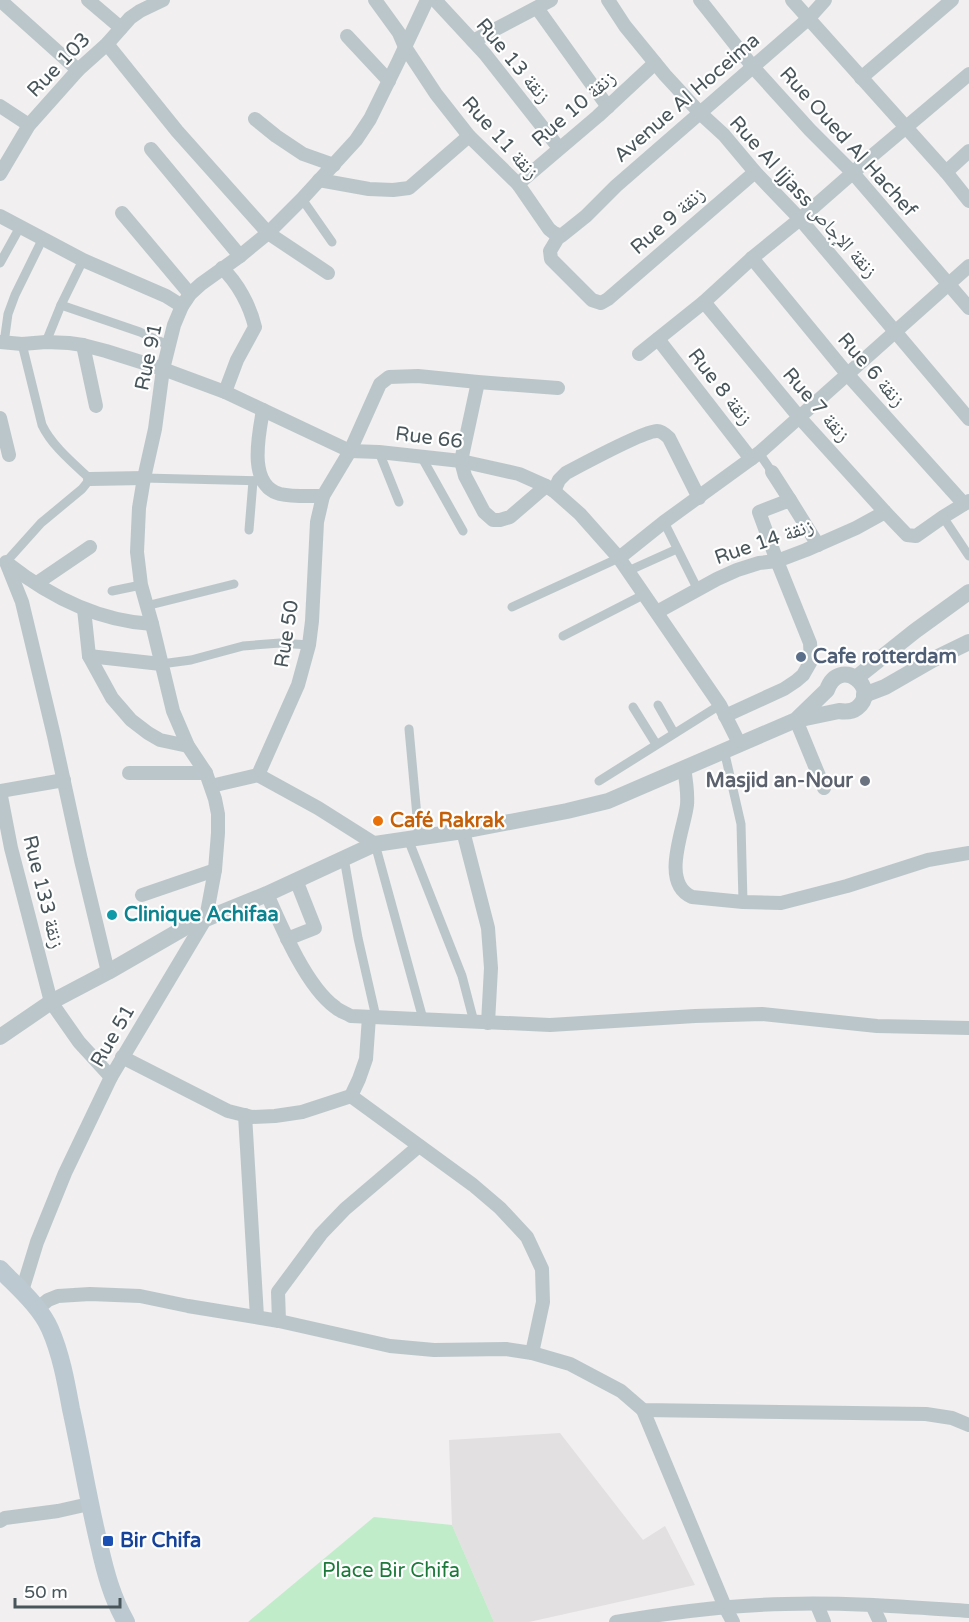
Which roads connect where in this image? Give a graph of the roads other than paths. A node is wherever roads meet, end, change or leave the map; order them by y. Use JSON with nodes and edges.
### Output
{"nodes":[{"id":1,"x":0,"y":0,"type":"edge"},
{"id":2,"x":88,"y":0,"type":"edge"},
{"id":3,"x":163,"y":0,"type":"edge"},
{"id":4,"x":375,"y":0,"type":"edge"},
{"id":5,"x":427,"y":0,"type":"edge"},
{"id":6,"x":435,"y":0,"type":"edge"},
{"id":7,"x":551,"y":0,"type":"edge"},
{"id":8,"x":608,"y":0,"type":"edge"},
{"id":9,"x":700,"y":0,"type":"edge"},
{"id":10,"x":792,"y":0,"type":"edge"},
{"id":11,"x":825,"y":0,"type":"edge"},
{"id":12,"x":952,"y":0,"type":"edge"},
{"id":13,"x":537,"y":8,"type":"junction"},
{"id":14,"x":808,"y":19,"type":"junction"},
{"id":15,"x":121,"y":28,"type":"junction"},
{"id":16,"x":347,"y":36,"type":"dead end"},
{"id":17,"x":473,"y":42,"type":"junction"},
{"id":18,"x":107,"y":44,"type":"junction"},
{"id":19,"x":405,"y":47,"type":"junction"},
{"id":20,"x":655,"y":63,"type":"junction"},
{"id":21,"x":753,"y":67,"type":"junction"},
{"id":22,"x":78,"y":70,"type":"junction"},
{"id":23,"x":969,"y":74,"type":"edge"},
{"id":24,"x":861,"y":78,"type":"junction"},
{"id":25,"x":389,"y":81,"type":"junction"},
{"id":26,"x":0,"y":106,"type":"edge"},
{"id":27,"x":608,"y":107,"type":"junction"},
{"id":28,"x":700,"y":113,"type":"junction"},
{"id":29,"x":255,"y":119,"type":"dead end"},
{"id":30,"x":28,"y":125,"type":"junction"},
{"id":31,"x":905,"y":128,"type":"junction"},
{"id":32,"x":469,"y":135,"type":"junction"},
{"id":33,"x":559,"y":148,"type":"junction"},
{"id":34,"x":151,"y":149,"type":"dead end"},
{"id":35,"x":969,"y":151,"type":"edge"},
{"id":36,"x":334,"y":165,"type":"junction"},
{"id":37,"x":755,"y":172,"type":"junction"},
{"id":38,"x":945,"y":172,"type":"junction"},
{"id":39,"x":853,"y":173,"type":"junction"},
{"id":40,"x":0,"y":174,"type":"edge"},
{"id":41,"x":319,"y":180,"type":"junction"},
{"id":42,"x":518,"y":184,"type":"junction"},
{"id":43,"x":302,"y":199,"type":"junction"},
{"id":44,"x":969,"y":201,"type":"edge"},
{"id":45,"x":122,"y":213,"type":"dead end"},
{"id":46,"x":0,"y":216,"type":"edge"},
{"id":47,"x":800,"y":219,"type":"junction"},
{"id":48,"x":20,"y":227,"type":"junction"},
{"id":49,"x":268,"y":232,"type":"junction"},
{"id":50,"x":559,"y":236,"type":"junction"},
{"id":51,"x":43,"y":238,"type":"junction"},
{"id":52,"x":332,"y":242,"type":"dead end"},
{"id":53,"x":240,"y":256,"type":"junction"},
{"id":54,"x":752,"y":258,"type":"junction"},
{"id":55,"x":83,"y":260,"type":"junction"},
{"id":56,"x":0,"y":263,"type":"edge"},
{"id":57,"x":969,"y":266,"type":"edge"},
{"id":58,"x":222,"y":268,"type":"junction"},
{"id":59,"x":328,"y":273,"type":"dead end"},
{"id":60,"x":949,"y":284,"type":"junction"},
{"id":61,"x":186,"y":300,"type":"junction"},
{"id":62,"x":704,"y":302,"type":"junction"},
{"id":63,"x":61,"y":305,"type":"junction"},
{"id":64,"x":969,"y":308,"type":"edge"},
{"id":65,"x":896,"y":332,"type":"junction"},
{"id":66,"x":658,"y":339,"type":"junction"},
{"id":67,"x":2,"y":342,"type":"edge"},
{"id":68,"x":46,"y":342,"type":"junction"},
{"id":69,"x":22,"y":344,"type":"junction"},
{"id":70,"x":83,"y":345,"type":"junction"},
{"id":71,"x":168,"y":345,"type":"junction"},
{"id":72,"x":639,"y":354,"type":"dead end"},
{"id":73,"x":163,"y":369,"type":"junction"},
{"id":74,"x":848,"y":375,"type":"junction"},
{"id":75,"x":478,"y":382,"type":"junction"},
{"id":76,"x":558,"y":388,"type":"dead end"},
{"id":77,"x":225,"y":392,"type":"junction"},
{"id":78,"x":96,"y":406,"type":"dead end"},
{"id":79,"x":263,"y":410,"type":"junction"},
{"id":80,"x":799,"y":417,"type":"junction"},
{"id":81,"x":0,"y":418,"type":"edge"},
{"id":82,"x":969,"y":419,"type":"edge"},
{"id":83,"x":350,"y":451,"type":"junction"},
{"id":84,"x":379,"y":452,"type":"junction"},
{"id":85,"x":9,"y":455,"type":"dead end"},
{"id":86,"x":421,"y":456,"type":"junction"},
{"id":87,"x":755,"y":456,"type":"junction"},
{"id":88,"x":460,"y":460,"type":"junction"},
{"id":89,"x":772,"y":472,"type":"joint"},
{"id":90,"x":144,"y":478,"type":"junction"},
{"id":91,"x":90,"y":479,"type":"junction"},
{"id":92,"x":257,"y":481,"type":"junction"},
{"id":93,"x":550,"y":489,"type":"junction"},
{"id":94,"x":323,"y":496,"type":"junction"},
{"id":95,"x":699,"y":498,"type":"junction"},
{"id":96,"x":790,"y":500,"type":"junction"},
{"id":97,"x":399,"y":502,"type":"dead end"},
{"id":98,"x":966,"y":503,"type":"edge"},
{"id":99,"x":885,"y":512,"type":"junction"},
{"id":100,"x":943,"y":517,"type":"junction"},
{"id":101,"x":663,"y":522,"type":"junction"},
{"id":102,"x":249,"y":530,"type":"dead end"},
{"id":103,"x":463,"y":531,"type":"dead end"},
{"id":104,"x":818,"y":545,"type":"junction"},
{"id":105,"x":90,"y":546,"type":"dead end"},
{"id":106,"x":677,"y":549,"type":"junction"},
{"id":107,"x":969,"y":556,"type":"edge"},
{"id":108,"x":619,"y":558,"type":"junction"},
{"id":109,"x":3,"y":560,"type":"edge"},
{"id":110,"x":777,"y":561,"type":"junction"},
{"id":111,"x":628,"y":571,"type":"junction"},
{"id":112,"x":37,"y":583,"type":"junction"},
{"id":113,"x":234,"y":584,"type":"dead end"},
{"id":114,"x":141,"y":585,"type":"junction"},
{"id":115,"x":697,"y":588,"type":"junction"},
{"id":116,"x":112,"y":591,"type":"dead end"},
{"id":117,"x":969,"y":592,"type":"edge"},
{"id":118,"x":645,"y":594,"type":"junction"},
{"id":119,"x":146,"y":606,"type":"junction"},
{"id":120,"x":512,"y":607,"type":"dead end"},
{"id":121,"x":84,"y":609,"type":"junction"},
{"id":122,"x":657,"y":612,"type":"junction"},
{"id":123,"x":152,"y":624,"type":"junction"},
{"id":124,"x":563,"y":636,"type":"dead end"},
{"id":125,"x":969,"y":642,"type":"edge"},
{"id":126,"x":309,"y":645,"type":"junction"},
{"id":127,"x":89,"y":656,"type":"junction"},
{"id":128,"x":161,"y":664,"type":"junction"},
{"id":129,"x":856,"y":678,"type":"junction"},
{"id":130,"x":827,"y":690,"type":"junction"},
{"id":131,"x":864,"y":695,"type":"junction"},
{"id":132,"x":658,"y":705,"type":"dead end"},
{"id":133,"x":633,"y":707,"type":"dead end"},
{"id":134,"x":722,"y":710,"type":"junction"},
{"id":135,"x":839,"y":711,"type":"junction"},
{"id":136,"x":796,"y":720,"type":"junction"},
{"id":137,"x":409,"y":729,"type":"dead end"},
{"id":138,"x":674,"y":733,"type":"junction"},
{"id":139,"x":656,"y":744,"type":"junction"},
{"id":140,"x":188,"y":746,"type":"junction"},
{"id":141,"x":731,"y":747,"type":"junction"},
{"id":142,"x":684,"y":768,"type":"junction"},
{"id":143,"x":129,"y":773,"type":"dead end"},
{"id":144,"x":258,"y":775,"type":"junction"},
{"id":145,"x":64,"y":780,"type":"junction"},
{"id":146,"x":599,"y":781,"type":"dead end"},
{"id":147,"x":211,"y":786,"type":"junction"},
{"id":148,"x":824,"y":788,"type":"dead end"},
{"id":149,"x":0,"y":791,"type":"edge"},
{"id":150,"x":463,"y":831,"type":"junction"},
{"id":151,"x":413,"y":838,"type":"junction"},
{"id":152,"x":375,"y":844,"type":"junction"},
{"id":153,"x":969,"y":853,"type":"edge"},
{"id":154,"x":344,"y":858,"type":"junction"},
{"id":155,"x":215,"y":870,"type":"junction"},
{"id":156,"x":296,"y":880,"type":"junction"},
{"id":157,"x":267,"y":894,"type":"junction"},
{"id":158,"x":142,"y":895,"type":"dead end"},
{"id":159,"x":743,"y":902,"type":"junction"},
{"id":160,"x":206,"y":918,"type":"junction"},
{"id":161,"x":287,"y":939,"type":"junction"},
{"id":162,"x":108,"y":972,"type":"junction"},
{"id":163,"x":51,"y":1002,"type":"junction"},
{"id":164,"x":373,"y":1017,"type":"junction"},
{"id":165,"x":423,"y":1019,"type":"junction"},
{"id":166,"x":481,"y":1022,"type":"junction"},
{"id":167,"x":969,"y":1028,"type":"edge"},
{"id":168,"x":0,"y":1037,"type":"edge"},
{"id":169,"x":122,"y":1057,"type":"junction"},
{"id":170,"x":111,"y":1077,"type":"junction"},
{"id":171,"x":351,"y":1096,"type":"junction"},
{"id":172,"x":245,"y":1115,"type":"junction"},
{"id":173,"x":419,"y":1146,"type":"junction"},
{"id":174,"x":0,"y":1269,"type":"edge"},
{"id":175,"x":22,"y":1291,"type":"junction"},
{"id":176,"x":37,"y":1309,"type":"junction"},
{"id":177,"x":257,"y":1317,"type":"junction"},
{"id":178,"x":279,"y":1321,"type":"junction"},
{"id":179,"x":532,"y":1353,"type":"junction"},
{"id":180,"x":643,"y":1410,"type":"junction"},
{"id":181,"x":969,"y":1425,"type":"edge"},
{"id":182,"x":89,"y":1504,"type":"junction"},
{"id":183,"x":0,"y":1521,"type":"edge"},
{"id":184,"x":817,"y":1605,"type":"junction"},
{"id":185,"x":872,"y":1605,"type":"junction"},
{"id":186,"x":725,"y":1607,"type":"junction"},
{"id":187,"x":969,"y":1611,"type":"edge"},
{"id":188,"x":664,"y":1618,"type":"edge"},
{"id":189,"x":126,"y":1622,"type":"edge"},
{"id":190,"x":616,"y":1622,"type":"edge"},
{"id":191,"x":733,"y":1622,"type":"edge"},
{"id":192,"x":824,"y":1622,"type":"edge"},
{"id":193,"x":880,"y":1622,"type":"edge"}],
"edges":[{"from":1,"to":22,"type":"street"},
{"from":2,"to":15,"type":"street"},
{"from":3,"to":15,"type":"street","name":"Rue 103"},
{"from":4,"to":19,"type":"street"},
{"from":5,"to":19,"type":"street","name":"Rue 91"},
{"from":6,"to":17,"type":"street","name":"Rue 13 زنقة"},
{"from":7,"to":13,"type":"street"},
{"from":8,"to":20,"type":"street","name":"Rue Al Ijjass زنقة الإجاص"},
{"from":9,"to":21,"type":"street","name":"Rue Oued Al Hachef"},
{"from":10,"to":14,"type":"street"},
{"from":11,"to":14,"type":"street","name":"Avenue Al Hoceima"},
{"from":12,"to":24,"type":"street"},
{"from":13,"to":17,"type":"street"},
{"from":13,"to":27,"type":"street"},
{"from":14,"to":21,"type":"street","name":"Avenue Al Hoceima"},
{"from":14,"to":24,"type":"street"},
{"from":15,"to":18,"type":"street","name":"Rue 103"},
{"from":16,"to":25,"type":"street"},
{"from":17,"to":33,"type":"street","name":"Rue 13 زنقة"},
{"from":18,"to":22,"type":"street","name":"Rue 103"},
{"from":18,"to":49,"type":"street"},
{"from":19,"to":25,"type":"street","name":"Rue 91"},
{"from":19,"to":32,"type":"street","name":"Rue 11 زنقة"},
{"from":20,"to":27,"type":"street","name":"Rue 10 زنقة"},
{"from":20,"to":28,"type":"street","name":"Rue Al Ijjass زنقة الإجاص"},
{"from":21,"to":28,"type":"street","name":"Avenue Al Hoceima"},
{"from":21,"to":39,"type":"street","name":"Rue Oued Al Hachef"},
{"from":22,"to":30,"type":"street","name":"Rue 103"},
{"from":23,"to":31,"type":"street"},
{"from":24,"to":31,"type":"street"},
{"from":25,"to":36,"type":"street","name":"Rue 91"},
{"from":26,"to":30,"type":"street"},
{"from":27,"to":33,"type":"street","name":"Rue 10 زنقة"},
{"from":28,"to":37,"type":"street","name":"Rue Al Ijjass زنقة الإجاص"},
{"from":28,"to":50,"type":"street","name":"Avenue Al Hoceima"},
{"from":29,"to":36,"type":"street"},
{"from":30,"to":40,"type":"street","name":"Rue 103"},
{"from":31,"to":38,"type":"street"},
{"from":31,"to":39,"type":"street"},
{"from":32,"to":41,"type":"street"},
{"from":32,"to":42,"type":"street","name":"Rue 11 زنقة"},
{"from":33,"to":42,"type":"street","name":"Rue 10 زنقة"},
{"from":34,"to":53,"type":"street"},
{"from":35,"to":38,"type":"street"},
{"from":36,"to":41,"type":"street","name":"Rue 91"},
{"from":37,"to":47,"type":"street","name":"Rue Al Ijjass زنقة الإجاص"},
{"from":37,"to":50,"type":"street","name":"Rue 9 زنقة"},
{"from":38,"to":44,"type":"street"},
{"from":39,"to":47,"type":"street"},
{"from":39,"to":60,"type":"street","name":"Rue Oued Al Hachef"},
{"from":41,"to":43,"type":"street","name":"Rue 91"},
{"from":42,"to":50,"type":"street","name":"Rue 11 زنقة"},
{"from":43,"to":49,"type":"street","name":"Rue 91"},
{"from":43,"to":52,"type":"street"},
{"from":45,"to":61,"type":"street"},
{"from":46,"to":48,"type":"street"},
{"from":47,"to":54,"type":"street"},
{"from":47,"to":65,"type":"street","name":"Rue Al Ijjass زنقة الإجاص"},
{"from":48,"to":51,"type":"street"},
{"from":48,"to":56,"type":"street"},
{"from":49,"to":53,"type":"street","name":"Rue 91"},
{"from":49,"to":59,"type":"street"},
{"from":51,"to":55,"type":"street"},
{"from":51,"to":67,"type":"street"},
{"from":53,"to":58,"type":"street","name":"Rue 91"},
{"from":54,"to":62,"type":"street"},
{"from":54,"to":74,"type":"street","name":"Rue 6 زنقة"},
{"from":55,"to":61,"type":"street"},
{"from":55,"to":63,"type":"street"},
{"from":57,"to":60,"type":"street"},
{"from":58,"to":61,"type":"street","name":"Rue 91"},
{"from":58,"to":77,"type":"street"},
{"from":60,"to":64,"type":"street","name":"Rue Oued Al Hachef"},
{"from":60,"to":65,"type":"street"},
{"from":61,"to":71,"type":"street","name":"Rue 91"},
{"from":62,"to":66,"type":"street"},
{"from":62,"to":80,"type":"street","name":"Rue 7 زنقة"},
{"from":63,"to":68,"type":"street"},
{"from":63,"to":71,"type":"street"},
{"from":65,"to":74,"type":"street"},
{"from":65,"to":82,"type":"street","name":"Rue Al Ijjass زنقة الإجاص"},
{"from":66,"to":72,"type":"street"},
{"from":66,"to":87,"type":"street","name":"Rue 8 زنقة"},
{"from":67,"to":69,"type":"street","name":"Rue 66"},
{"from":68,"to":69,"type":"street","name":"Rue 66"},
{"from":68,"to":70,"type":"street","name":"Rue 66"},
{"from":69,"to":91,"type":"street"},
{"from":70,"to":73,"type":"street","name":"Rue 66"},
{"from":70,"to":78,"type":"street"},
{"from":71,"to":73,"type":"street","name":"Rue 91"},
{"from":73,"to":77,"type":"street","name":"Rue 66"},
{"from":73,"to":90,"type":"street","name":"Rue 91"},
{"from":74,"to":80,"type":"street"},
{"from":74,"to":98,"type":"street","name":"Rue 6 زنقة"},
{"from":75,"to":76,"type":"street"},
{"from":75,"to":83,"type":"street","name":"Rue 50"},
{"from":75,"to":88,"type":"street"},
{"from":77,"to":79,"type":"street","name":"Rue 66"},
{"from":79,"to":83,"type":"street","name":"Rue 66"},
{"from":79,"to":92,"type":"street"},
{"from":80,"to":87,"type":"street"},
{"from":80,"to":99,"type":"street","name":"Rue 7 زنقة"},
{"from":81,"to":85,"type":"street"},
{"from":83,"to":84,"type":"street","name":"Rue 66"},
{"from":83,"to":94,"type":"street","name":"Rue 50"},
{"from":84,"to":86,"type":"street","name":"Rue 66"},
{"from":84,"to":97,"type":"street"},
{"from":86,"to":88,"type":"street","name":"Rue 66"},
{"from":86,"to":103,"type":"street"},
{"from":87,"to":89,"type":"street"},
{"from":87,"to":95,"type":"street"},
{"from":88,"to":93,"type":"street","name":"Rue 66"},
{"from":88,"to":93,"type":"street"},
{"from":89,"to":96,"type":"street"},
{"from":90,"to":91,"type":"street"},
{"from":90,"to":92,"type":"street"},
{"from":90,"to":114,"type":"street","name":"Rue 91"},
{"from":91,"to":109,"type":"street"},
{"from":92,"to":94,"type":"street"},
{"from":92,"to":102,"type":"street"},
{"from":93,"to":95,"type":"street"},
{"from":93,"to":108,"type":"street","name":"Rue 66"},
{"from":94,"to":126,"type":"street","name":"Rue 50"},
{"from":95,"to":101,"type":"street"},
{"from":96,"to":104,"type":"street"},
{"from":96,"to":110,"type":"street"},
{"from":98,"to":100,"type":"street"},
{"from":99,"to":100,"type":"street","name":"Rue 7 زنقة"},
{"from":99,"to":104,"type":"street","name":"Rue 14 زنقة"},
{"from":100,"to":107,"type":"street"},
{"from":101,"to":106,"type":"street"},
{"from":101,"to":108,"type":"street"},
{"from":104,"to":110,"type":"street","name":"Rue 14 زنقة"},
{"from":105,"to":112,"type":"street"},
{"from":106,"to":111,"type":"street"},
{"from":106,"to":115,"type":"street"},
{"from":108,"to":111,"type":"street","name":"Rue 66"},
{"from":108,"to":120,"type":"street"},
{"from":109,"to":112,"type":"street"},
{"from":109,"to":145,"type":"street"},
{"from":110,"to":115,"type":"street","name":"Rue 14 زنقة"},
{"from":110,"to":134,"type":"street"},
{"from":111,"to":118,"type":"street","name":"Rue 66"},
{"from":112,"to":121,"type":"street"},
{"from":113,"to":119,"type":"street"},
{"from":114,"to":116,"type":"street"},
{"from":114,"to":119,"type":"street","name":"Rue 91"},
{"from":115,"to":122,"type":"street","name":"Rue 14 زنقة"},
{"from":117,"to":129,"type":"street"},
{"from":118,"to":122,"type":"street","name":"Rue 66"},
{"from":118,"to":124,"type":"street"},
{"from":119,"to":123,"type":"street","name":"Rue 91"},
{"from":121,"to":123,"type":"street"},
{"from":121,"to":127,"type":"street"},
{"from":122,"to":134,"type":"street","name":"Rue 66"},
{"from":123,"to":128,"type":"street","name":"Rue 91"},
{"from":125,"to":131,"type":"street"},
{"from":126,"to":128,"type":"street"},
{"from":126,"to":144,"type":"street","name":"Rue 50"},
{"from":127,"to":128,"type":"street"},
{"from":127,"to":140,"type":"street"},
{"from":128,"to":140,"type":"street","name":"Rue 91"},
{"from":129,"to":130,"type":"street"},
{"from":129,"to":131,"type":"street"},
{"from":130,"to":135,"type":"street"},
{"from":130,"to":136,"type":"street"},
{"from":131,"to":135,"type":"street"},
{"from":132,"to":138,"type":"street"},
{"from":133,"to":139,"type":"street"},
{"from":134,"to":138,"type":"street"},
{"from":134,"to":141,"type":"street","name":"Rue 66"},
{"from":135,"to":136,"type":"street"},
{"from":136,"to":141,"type":"street"},
{"from":136,"to":148,"type":"street"},
{"from":137,"to":151,"type":"street"},
{"from":138,"to":139,"type":"street"},
{"from":139,"to":146,"type":"street"},
{"from":140,"to":147,"type":"street","name":"Rue 91"},
{"from":141,"to":142,"type":"street"},
{"from":141,"to":159,"type":"street"},
{"from":142,"to":150,"type":"street"},
{"from":142,"to":159,"type":"street"},
{"from":143,"to":147,"type":"street"},
{"from":144,"to":147,"type":"street"},
{"from":144,"to":152,"type":"street"},
{"from":145,"to":149,"type":"street"},
{"from":145,"to":162,"type":"street"},
{"from":147,"to":155,"type":"street","name":"Rue 51"},
{"from":149,"to":163,"type":"street","name":"Rue 133 زنقة"},
{"from":150,"to":151,"type":"street"},
{"from":150,"to":166,"type":"street"},
{"from":151,"to":152,"type":"street"},
{"from":151,"to":166,"type":"street"},
{"from":152,"to":154,"type":"street"},
{"from":152,"to":165,"type":"street"},
{"from":153,"to":159,"type":"street"},
{"from":154,"to":156,"type":"street"},
{"from":154,"to":164,"type":"street"},
{"from":155,"to":158,"type":"street"},
{"from":155,"to":160,"type":"street","name":"Rue 51"},
{"from":156,"to":157,"type":"street"},
{"from":156,"to":161,"type":"street"},
{"from":157,"to":160,"type":"street"},
{"from":157,"to":161,"type":"street"},
{"from":160,"to":162,"type":"street"},
{"from":160,"to":169,"type":"street","name":"Rue 51"},
{"from":161,"to":164,"type":"street"},
{"from":162,"to":163,"type":"street"},
{"from":163,"to":168,"type":"street"},
{"from":163,"to":170,"type":"street"},
{"from":164,"to":165,"type":"street"},
{"from":164,"to":171,"type":"street"},
{"from":165,"to":166,"type":"street"},
{"from":166,"to":167,"type":"street"},
{"from":169,"to":170,"type":"street","name":"Rue 51"},
{"from":169,"to":172,"type":"street"},
{"from":170,"to":175,"type":"street","name":"Rue 51"},
{"from":171,"to":172,"type":"street"},
{"from":171,"to":173,"type":"street"},
{"from":172,"to":177,"type":"street"},
{"from":173,"to":178,"type":"street"},
{"from":173,"to":179,"type":"street"},
{"from":174,"to":175,"type":"main road"},
{"from":175,"to":176,"type":"main road"},
{"from":176,"to":177,"type":"street"},
{"from":176,"to":182,"type":"main road"},
{"from":177,"to":178,"type":"street"},
{"from":178,"to":179,"type":"street"},
{"from":179,"to":180,"type":"street"},
{"from":180,"to":181,"type":"street"},
{"from":180,"to":186,"type":"street"},
{"from":182,"to":183,"type":"street"},
{"from":182,"to":189,"type":"main road"},
{"from":184,"to":185,"type":"street"},
{"from":184,"to":186,"type":"street"},
{"from":184,"to":192,"type":"street"},
{"from":185,"to":187,"type":"street"},
{"from":185,"to":193,"type":"street"},
{"from":186,"to":188,"type":"street"},
{"from":186,"to":191,"type":"street"},
{"from":188,"to":190,"type":"street"}]}
